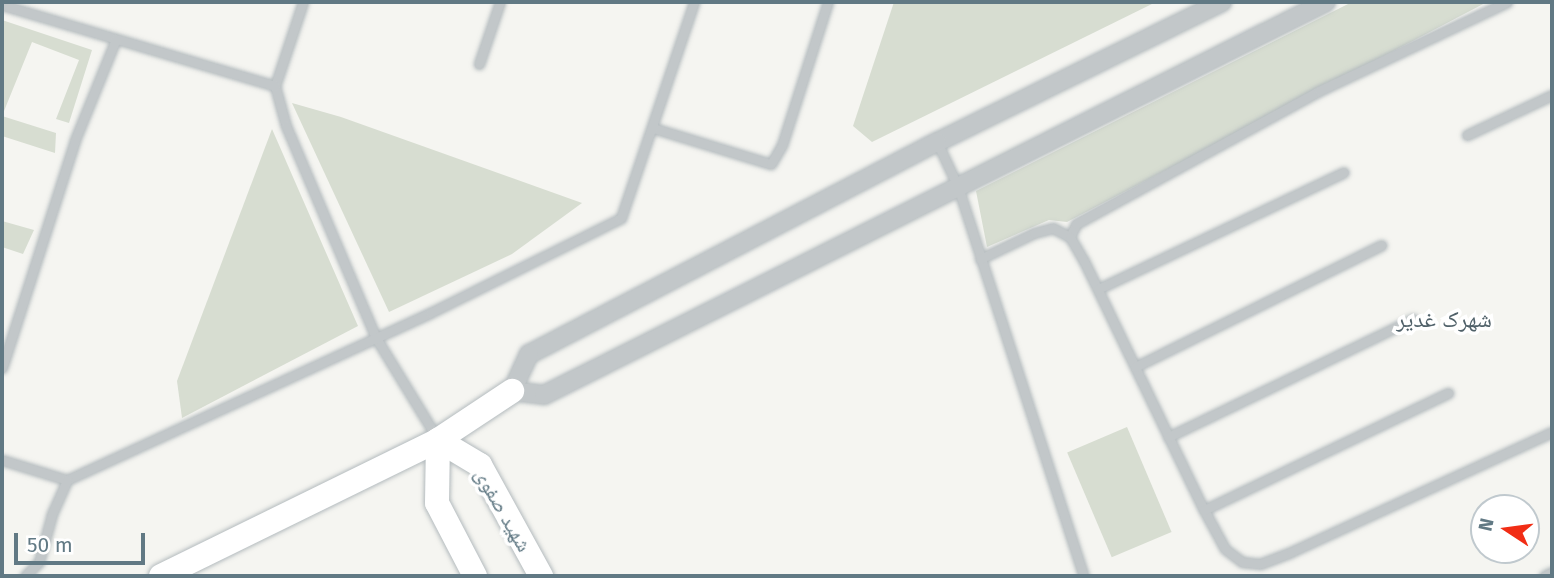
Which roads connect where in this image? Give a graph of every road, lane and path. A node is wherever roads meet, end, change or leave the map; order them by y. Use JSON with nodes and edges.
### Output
{"nodes":[{"id":1,"x":303,"y":2,"type":"edge"},
{"id":2,"x":500,"y":2,"type":"edge"},
{"id":3,"x":694,"y":2,"type":"edge"},
{"id":4,"x":828,"y":2,"type":"edge"},
{"id":5,"x":1222,"y":2,"type":"edge"},
{"id":6,"x":1326,"y":2,"type":"edge"},
{"id":7,"x":1507,"y":2,"type":"edge"},
{"id":8,"x":2,"y":5,"type":"edge"},
{"id":9,"x":15,"y":5,"type":"edge"},
{"id":10,"x":116,"y":39,"type":"junction"},
{"id":11,"x":479,"y":64,"type":"dead end"},
{"id":12,"x":275,"y":86,"type":"junction"},
{"id":13,"x":1552,"y":94,"type":"edge"},
{"id":14,"x":653,"y":128,"type":"junction"},
{"id":15,"x":1467,"y":135,"type":"dead end"},
{"id":16,"x":937,"y":142,"type":"junction"},
{"id":17,"x":1344,"y":172,"type":"dead end"},
{"id":18,"x":958,"y":187,"type":"junction"},
{"id":19,"x":1070,"y":237,"type":"junction"},
{"id":20,"x":1382,"y":245,"type":"dead end"},
{"id":21,"x":980,"y":259,"type":"junction"},
{"id":22,"x":1098,"y":289,"type":"junction"},
{"id":23,"x":1413,"y":319,"type":"dead end"},
{"id":24,"x":376,"y":338,"type":"junction"},
{"id":25,"x":1135,"y":367,"type":"junction"},
{"id":26,"x":2,"y":368,"type":"edge"},
{"id":27,"x":512,"y":391,"type":"junction"},
{"id":28,"x":1448,"y":393,"type":"dead end"},
{"id":29,"x":1552,"y":432,"type":"edge"},
{"id":30,"x":1168,"y":437,"type":"junction"},
{"id":31,"x":438,"y":440,"type":"junction"},
{"id":32,"x":2,"y":460,"type":"edge"},
{"id":33,"x":67,"y":480,"type":"junction"},
{"id":34,"x":1204,"y":510,"type":"junction"},
{"id":35,"x":1552,"y":572,"type":"edge"},
{"id":36,"x":25,"y":576,"type":"edge"},
{"id":37,"x":161,"y":576,"type":"edge"},
{"id":38,"x":475,"y":576,"type":"edge"},
{"id":39,"x":541,"y":576,"type":"edge"},
{"id":40,"x":1084,"y":576,"type":"edge"},
{"id":41,"x":1544,"y":576,"type":"edge"}],
"edges":[{"from":1,"to":12,"type":"lane"},
{"from":2,"to":11,"type":"lane"},
{"from":3,"to":14,"type":"lane"},
{"from":4,"to":14,"type":"lane"},
{"from":5,"to":16,"type":"street"},
{"from":6,"to":18,"type":"street"},
{"from":7,"to":19,"type":"lane"},
{"from":8,"to":9,"type":"lane"},
{"from":9,"to":10,"type":"lane"},
{"from":10,"to":12,"type":"lane"},
{"from":10,"to":26,"type":"lane"},
{"from":12,"to":24,"type":"lane"},
{"from":13,"to":15,"type":"lane"},
{"from":14,"to":24,"type":"lane"},
{"from":16,"to":18,"type":"lane"},
{"from":16,"to":27,"type":"street"},
{"from":17,"to":22,"type":"lane"},
{"from":18,"to":21,"type":"lane"},
{"from":18,"to":27,"type":"street"},
{"from":19,"to":21,"type":"lane"},
{"from":19,"to":22,"type":"lane"},
{"from":20,"to":25,"type":"lane"},
{"from":21,"to":40,"type":"lane"},
{"from":22,"to":25,"type":"lane"},
{"from":23,"to":30,"type":"lane"},
{"from":24,"to":31,"type":"lane"},
{"from":24,"to":33,"type":"lane"},
{"from":25,"to":30,"type":"lane"},
{"from":27,"to":31,"type":"street"},
{"from":28,"to":34,"type":"lane"},
{"from":29,"to":34,"type":"lane"},
{"from":30,"to":34,"type":"lane"},
{"from":31,"to":37,"type":"street"},
{"from":31,"to":38,"type":"street"},
{"from":31,"to":39,"type":"street","name":"شهید صفوی"},
{"from":32,"to":33,"type":"lane"},
{"from":33,"to":36,"type":"lane"},
{"from":35,"to":41,"type":"lane"}]}
